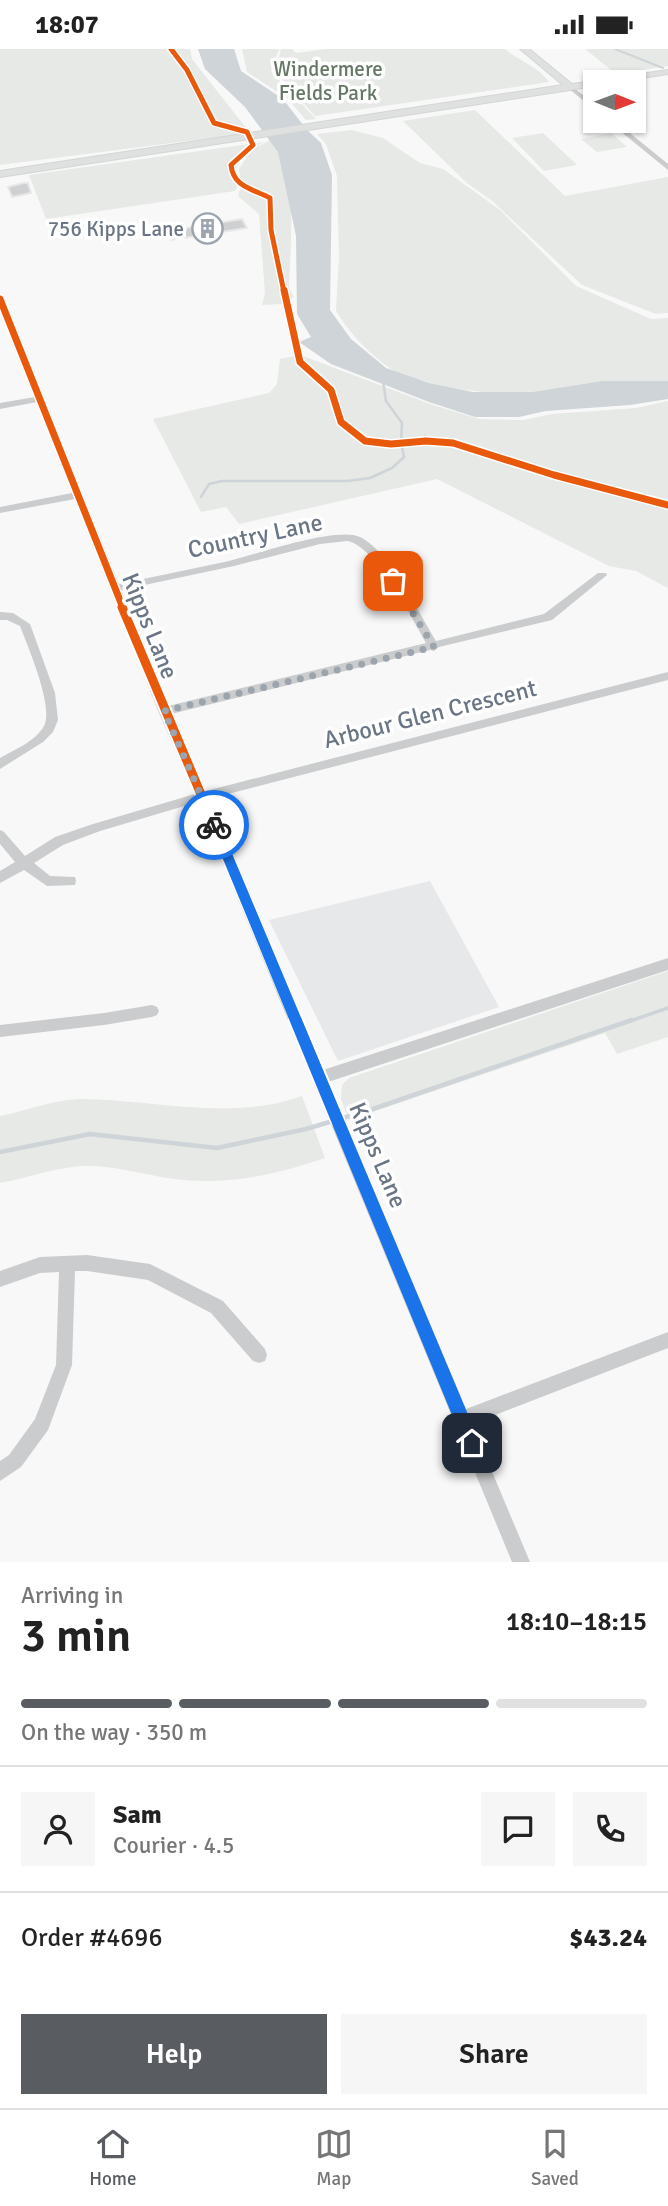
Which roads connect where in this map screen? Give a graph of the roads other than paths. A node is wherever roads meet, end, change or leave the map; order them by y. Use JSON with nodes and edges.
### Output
{"nodes":[{"id":1,"x":524,"y":49,"type":"edge"},
{"id":2,"x":668,"y":72,"type":"edge"},
{"id":3,"x":646,"y":75,"type":"edge"},
{"id":4,"x":583,"y":85,"type":"edge"},
{"id":5,"x":570,"y":87,"type":"junction"},
{"id":6,"x":583,"y":98,"type":"edge"},
{"id":7,"x":626,"y":133,"type":"edge"},
{"id":8,"x":668,"y":168,"type":"edge"},
{"id":9,"x":0,"y":174,"type":"edge"},
{"id":10,"x":0,"y":299,"type":"edge"},
{"id":11,"x":40,"y":399,"type":"junction"},
{"id":12,"x":0,"y":406,"type":"edge"},
{"id":13,"x":77,"y":495,"type":"junction"},
{"id":14,"x":0,"y":510,"type":"edge"},
{"id":15,"x":602,"y":575,"type":"dead end"},
{"id":16,"x":115,"y":588,"type":"junction"},
{"id":17,"x":0,"y":616,"type":"edge"},
{"id":18,"x":434,"y":647,"type":"junction"},
{"id":19,"x":668,"y":676,"type":"edge"},
{"id":20,"x":164,"y":711,"type":"junction"},
{"id":21,"x":0,"y":764,"type":"edge"},
{"id":22,"x":202,"y":796,"type":"junction"},
{"id":23,"x":0,"y":835,"type":"edge"},
{"id":24,"x":23,"y":862,"type":"junction"},
{"id":25,"x":0,"y":878,"type":"edge"},
{"id":26,"x":70,"y":881,"type":"dead end"},
{"id":27,"x":668,"y":964,"type":"edge"},
{"id":28,"x":152,"y":1011,"type":"dead end"},
{"id":29,"x":0,"y":1031,"type":"edge"},
{"id":30,"x":319,"y":1078,"type":"junction"},
{"id":31,"x":67,"y":1265,"type":"junction"},
{"id":32,"x":0,"y":1279,"type":"edge"},
{"id":33,"x":668,"y":1340,"type":"edge"},
{"id":34,"x":259,"y":1355,"type":"dead end"},
{"id":35,"x":462,"y":1419,"type":"junction"},
{"id":36,"x":0,"y":1472,"type":"edge"},
{"id":37,"x":521,"y":1562,"type":"edge"}],
"edges":[{"from":1,"to":5,"type":"main road"},
{"from":2,"to":3,"type":"main road"},
{"from":4,"to":5,"type":"main road"},
{"from":5,"to":6,"type":"street"},
{"from":5,"to":9,"type":"main road"},
{"from":7,"to":8,"type":"street"},
{"from":10,"to":11,"type":"street","name":"Kipps Lane"},
{"from":11,"to":12,"type":"street"},
{"from":11,"to":13,"type":"street","name":"Kipps Lane"},
{"from":13,"to":14,"type":"street"},
{"from":13,"to":16,"type":"street","name":"Kipps Lane"},
{"from":15,"to":18,"type":"street"},
{"from":16,"to":18,"type":"street","name":"Country Lane"},
{"from":16,"to":20,"type":"street","name":"Kipps Lane"},
{"from":17,"to":21,"type":"street"},
{"from":18,"to":20,"type":"street"},
{"from":19,"to":22,"type":"street","name":"Arbour Glen Crescent"},
{"from":20,"to":22,"type":"street","name":"Kipps Lane"},
{"from":22,"to":24,"type":"street","name":"Arbour Glen Crescent"},
{"from":22,"to":30,"type":"street","name":"Kipps Lane"},
{"from":23,"to":24,"type":"street"},
{"from":24,"to":25,"type":"street","name":"Arbour Glen Crescent"},
{"from":24,"to":26,"type":"street"},
{"from":27,"to":30,"type":"street"},
{"from":28,"to":29,"type":"street"},
{"from":30,"to":35,"type":"street","name":"Kipps Lane"},
{"from":31,"to":32,"type":"street"},
{"from":31,"to":34,"type":"street"},
{"from":31,"to":36,"type":"street"},
{"from":33,"to":35,"type":"street"},
{"from":35,"to":37,"type":"street","name":"Kipps Lane"}]}
